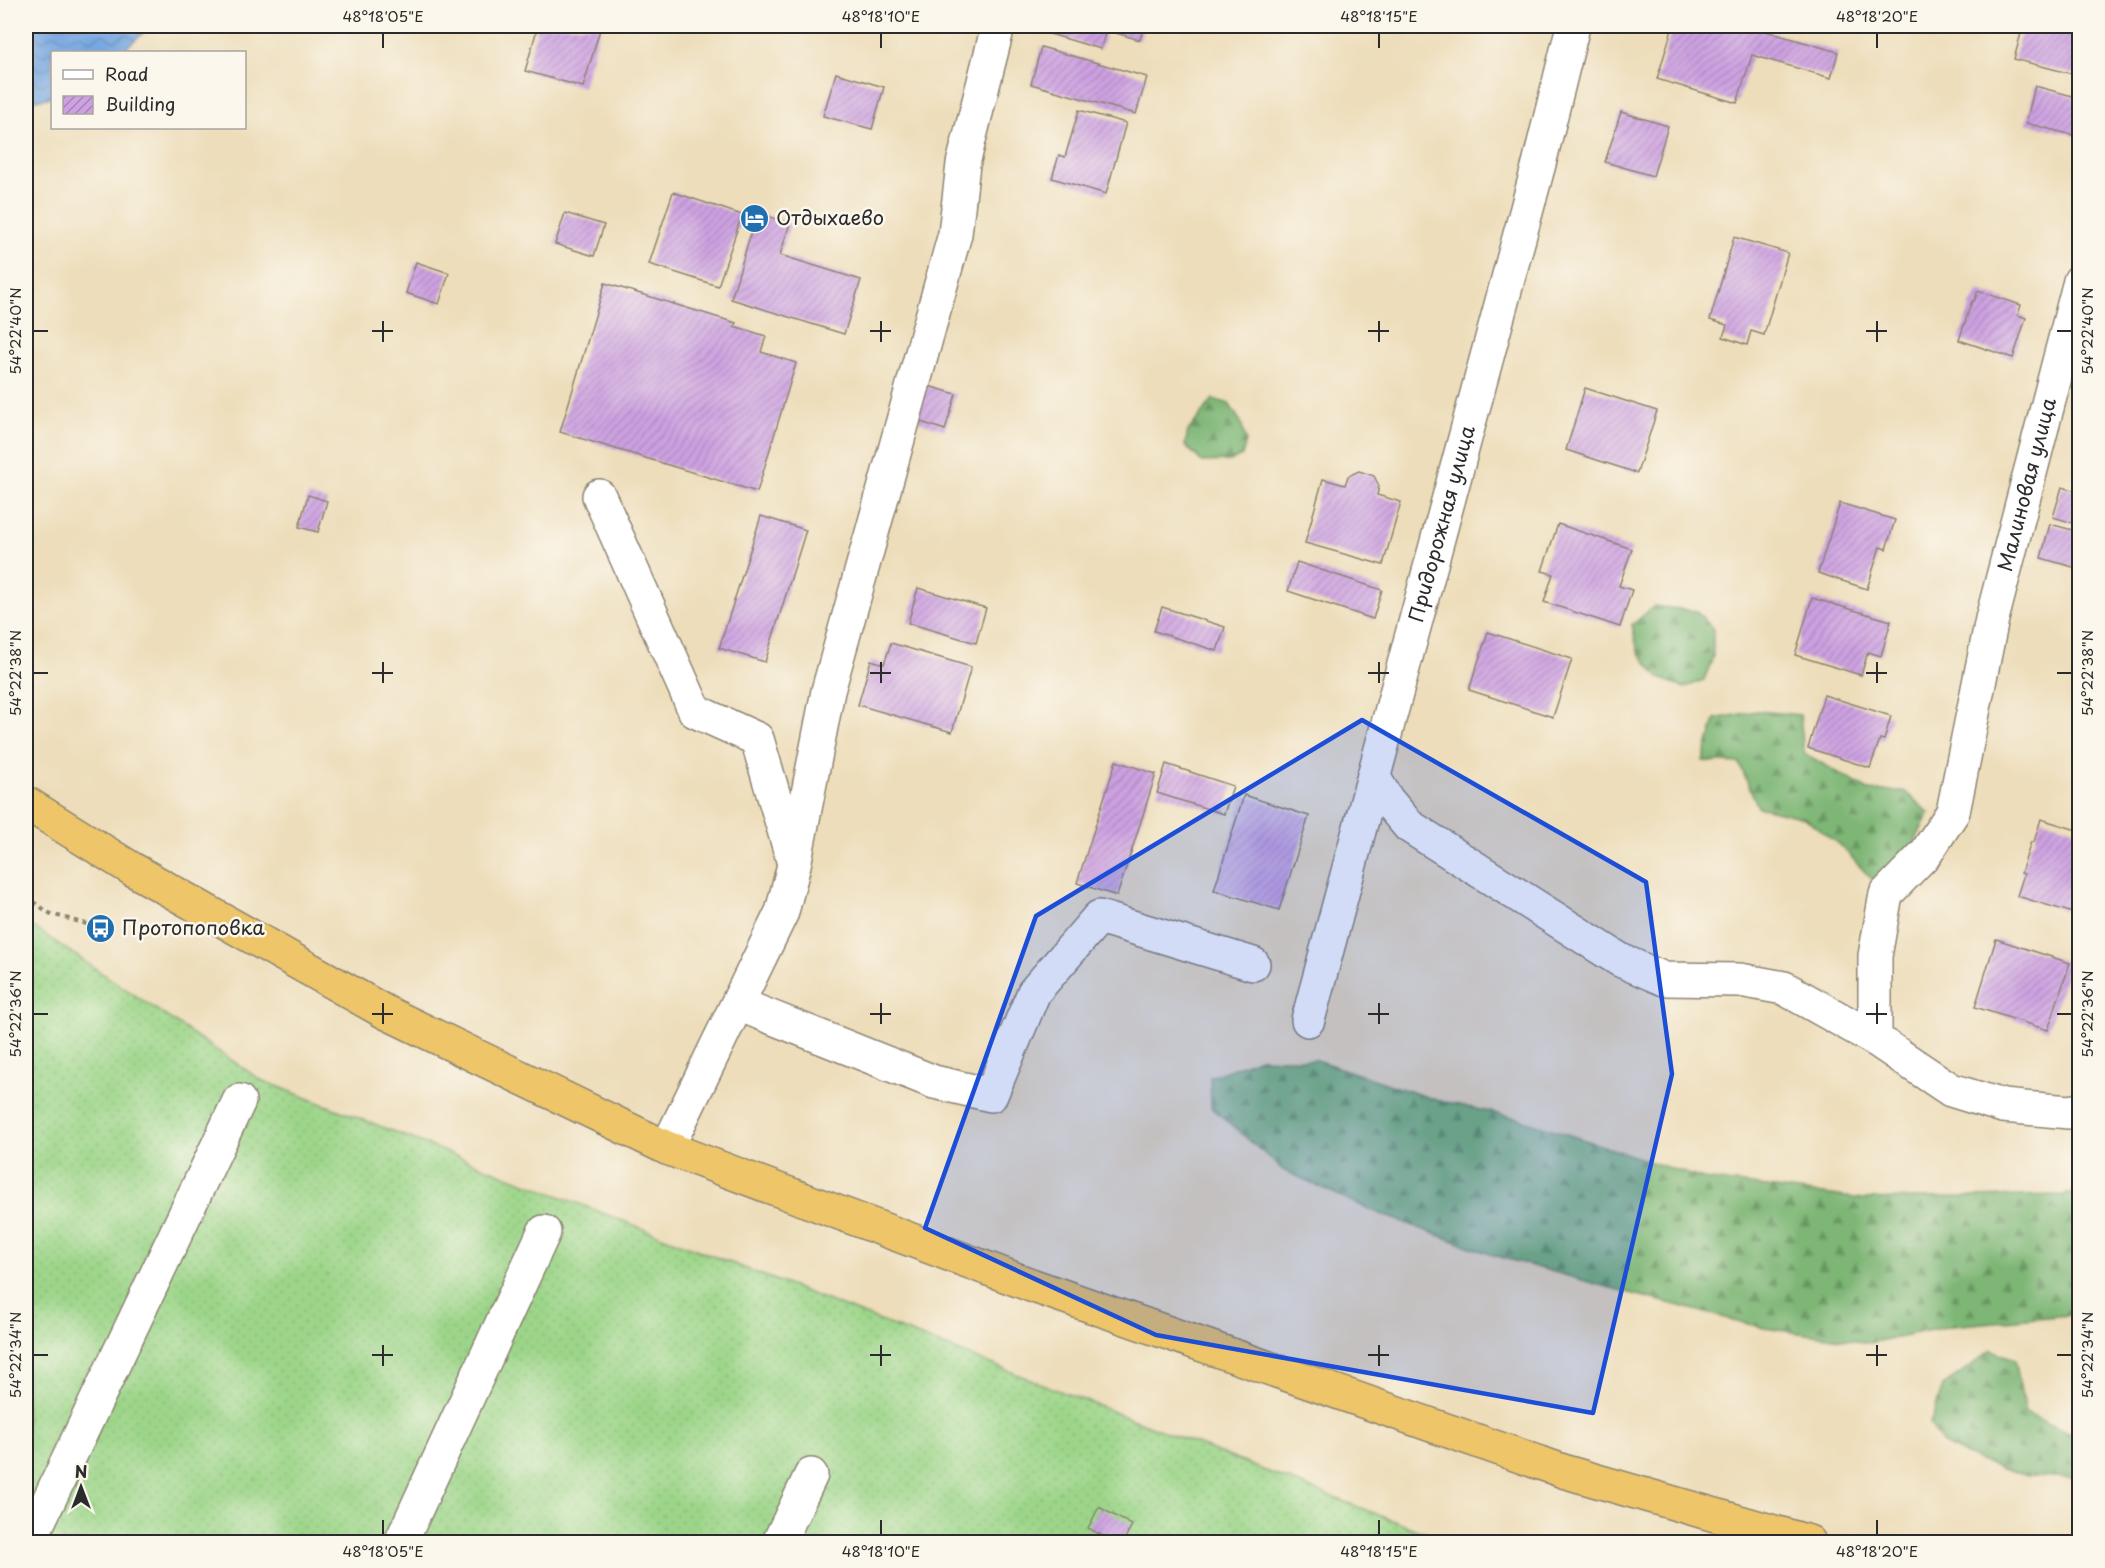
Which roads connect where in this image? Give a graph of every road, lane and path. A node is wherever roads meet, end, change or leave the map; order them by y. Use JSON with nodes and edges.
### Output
{"nodes":[{"id":1,"x":998,"y":26,"type":"edge"},
{"id":2,"x":1573,"y":26,"type":"edge"},
{"id":3,"x":2079,"y":281,"type":"edge"},
{"id":4,"x":599,"y":496,"type":"dead end"},
{"id":5,"x":1374,"y":778,"type":"junction"},
{"id":6,"x":26,"y":803,"type":"edge"},
{"id":7,"x":794,"y":865,"type":"junction"},
{"id":8,"x":26,"y":897,"type":"edge"},
{"id":9,"x":101,"y":928,"type":"dead end"},
{"id":10,"x":1253,"y":964,"type":"dead end"},
{"id":11,"x":738,"y":1004,"type":"junction"},
{"id":12,"x":1308,"y":1020,"type":"dead end"},
{"id":13,"x":1875,"y":1040,"type":"junction"},
{"id":14,"x":239,"y":1101,"type":"dead end"},
{"id":15,"x":2079,"y":1110,"type":"edge"},
{"id":16,"x":667,"y":1148,"type":"junction"},
{"id":17,"x":544,"y":1232,"type":"dead end"},
{"id":18,"x":811,"y":1475,"type":"dead end"},
{"id":19,"x":29,"y":1542,"type":"edge"},
{"id":20,"x":401,"y":1542,"type":"edge"},
{"id":21,"x":779,"y":1542,"type":"edge"},
{"id":22,"x":1809,"y":1542,"type":"edge"}],
"edges":[{"from":1,"to":7,"type":"street"},
{"from":2,"to":5,"type":"street","name":"Придорожная улица"},
{"from":3,"to":13,"type":"street","name":"Малиновая улица"},
{"from":4,"to":7,"type":"street"},
{"from":5,"to":12,"type":"street","name":"Придорожная улица"},
{"from":5,"to":13,"type":"street"},
{"from":6,"to":16,"type":"highway"},
{"from":7,"to":11,"type":"street"},
{"from":8,"to":9,"type":"path"},
{"from":10,"to":11,"type":"street"},
{"from":11,"to":16,"type":"street"},
{"from":13,"to":15,"type":"street"},
{"from":14,"to":19,"type":"street"},
{"from":16,"to":22,"type":"highway"},
{"from":17,"to":20,"type":"street"},
{"from":18,"to":21,"type":"street"}]}
